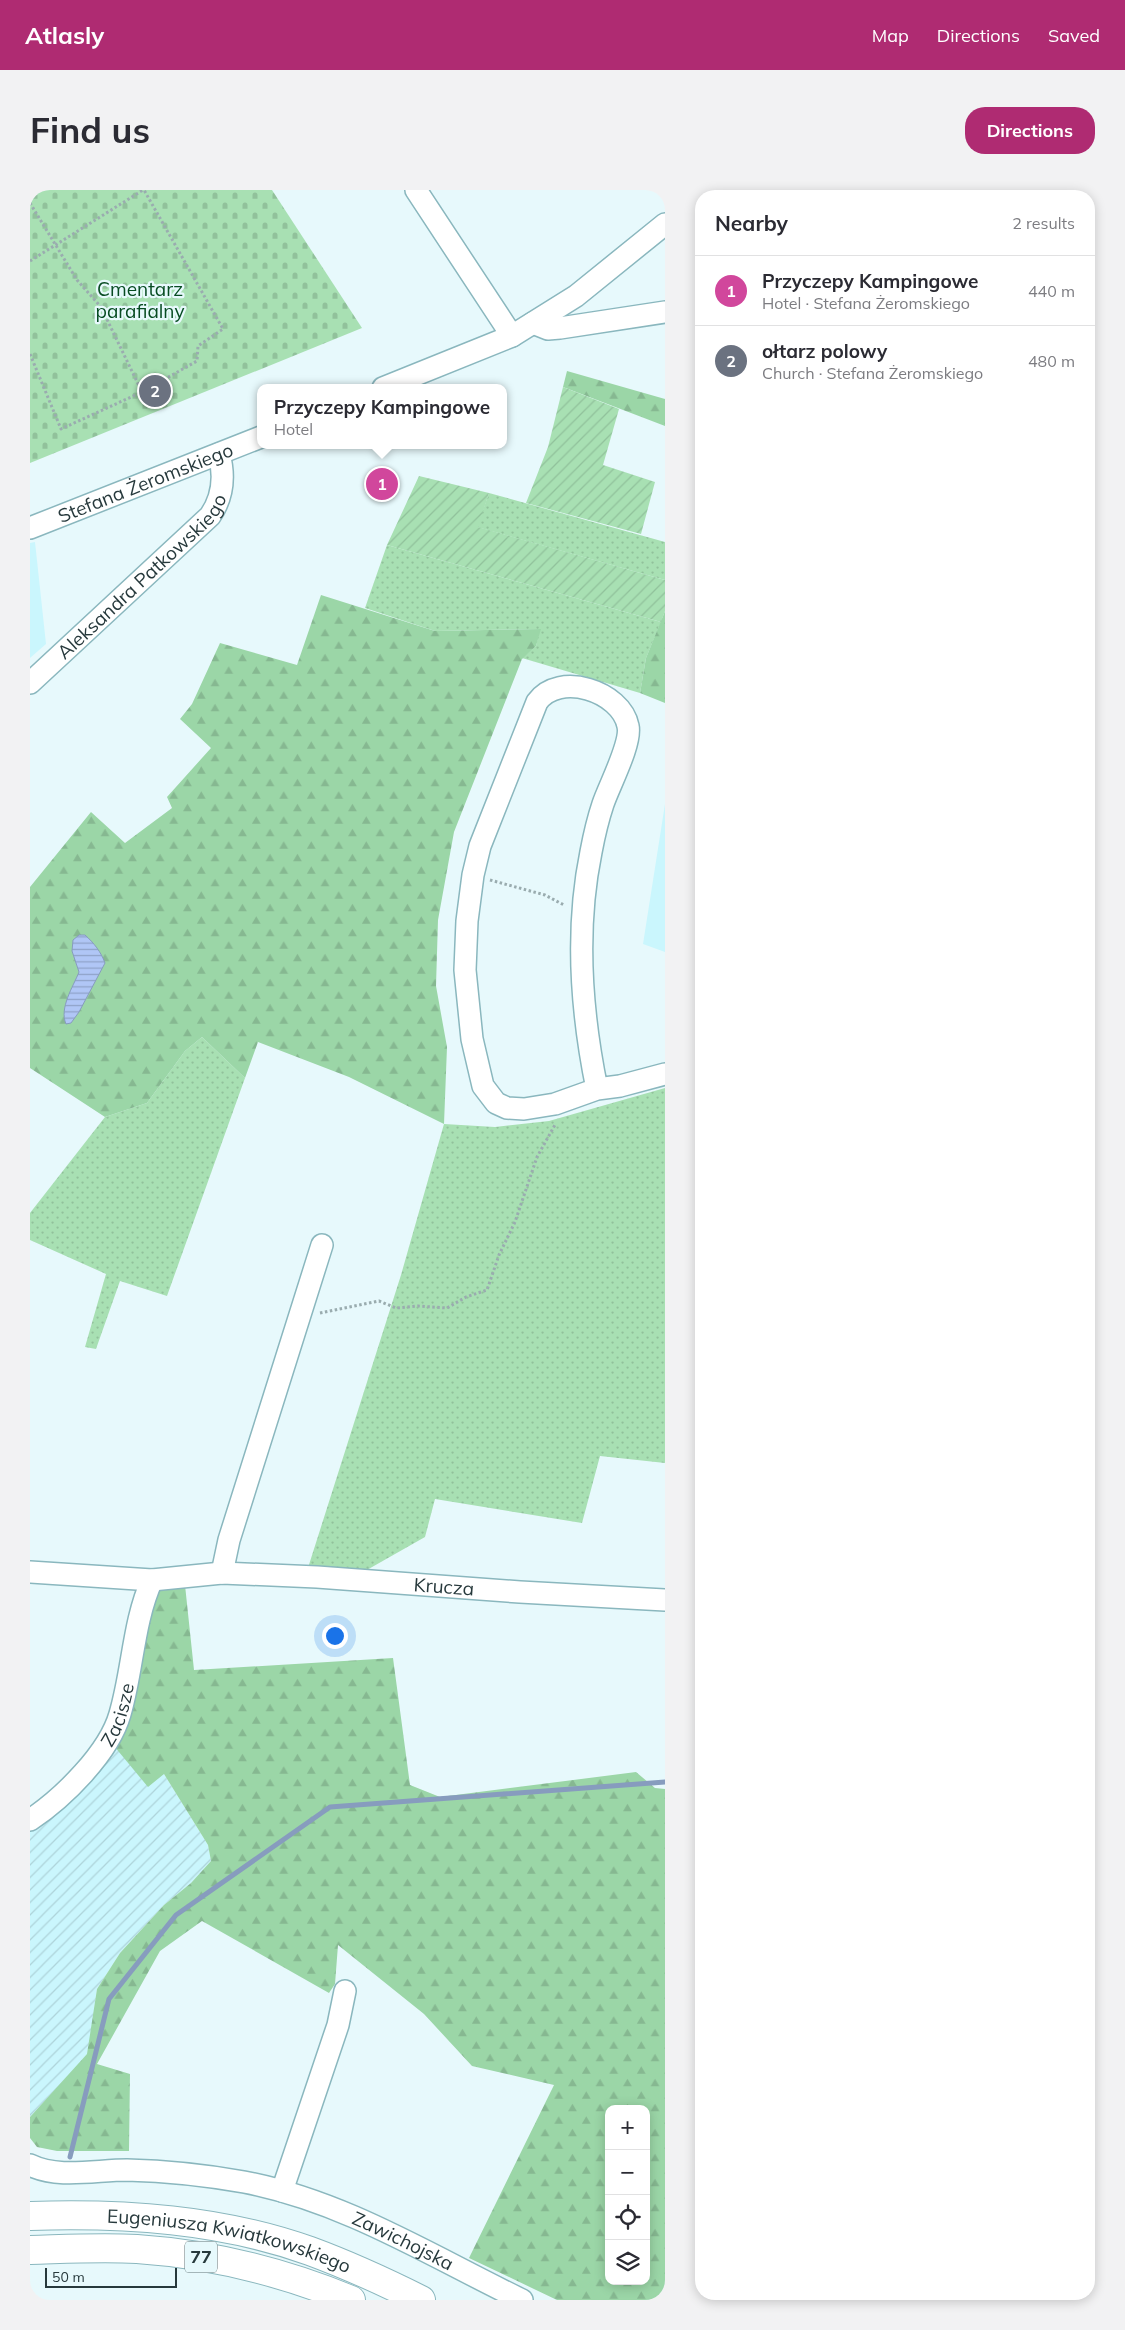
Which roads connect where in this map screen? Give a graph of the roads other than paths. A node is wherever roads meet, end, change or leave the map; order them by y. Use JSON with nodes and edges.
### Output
{"nodes":[{"id":1,"x":416,"y":190,"type":"edge"},
{"id":2,"x":665,"y":224,"type":"edge"},
{"id":3,"x":665,"y":312,"type":"edge"},
{"id":4,"x":532,"y":323,"type":"junction"},
{"id":5,"x":512,"y":336,"type":"junction"},
{"id":6,"x":393,"y":384,"type":"edge"},
{"id":7,"x":257,"y":439,"type":"edge"},
{"id":8,"x":218,"y":454,"type":"junction"},
{"id":9,"x":30,"y":528,"type":"edge"},
{"id":10,"x":30,"y":683,"type":"edge"},
{"id":11,"x":665,"y":1074,"type":"edge"},
{"id":12,"x":598,"y":1089,"type":"junction"},
{"id":13,"x":322,"y":1245,"type":"dead end"},
{"id":14,"x":30,"y":1572,"type":"edge"},
{"id":15,"x":222,"y":1573,"type":"junction"},
{"id":16,"x":152,"y":1580,"type":"junction"},
{"id":17,"x":665,"y":1600,"type":"edge"},
{"id":18,"x":30,"y":1820,"type":"edge"},
{"id":19,"x":345,"y":1991,"type":"dead end"},
{"id":20,"x":30,"y":2165,"type":"edge"},
{"id":21,"x":282,"y":2191,"type":"junction"},
{"id":22,"x":30,"y":2216,"type":"edge"},
{"id":23,"x":30,"y":2250,"type":"edge"},
{"id":24,"x":351,"y":2300,"type":"edge"},
{"id":25,"x":421,"y":2300,"type":"edge"},
{"id":26,"x":522,"y":2300,"type":"edge"}],
"edges":[{"from":1,"to":5,"type":"street"},
{"from":2,"to":4,"type":"street"},
{"from":3,"to":4,"type":"street"},
{"from":4,"to":5,"type":"street"},
{"from":5,"to":6,"type":"street"},
{"from":7,"to":8,"type":"street","name":"Stefana Żeromskiego"},
{"from":8,"to":9,"type":"street","name":"Stefana Żeromskiego"},
{"from":8,"to":10,"type":"street","name":"Aleksandra Patkowskiego"},
{"from":11,"to":12,"type":"street"},
{"from":12,"to":12,"type":"street"},
{"from":13,"to":15,"type":"street"},
{"from":14,"to":16,"type":"street","name":"Krucza"},
{"from":15,"to":16,"type":"street","name":"Krucza"},
{"from":15,"to":17,"type":"street","name":"Krucza"},
{"from":16,"to":18,"type":"street","name":"Zacisze"},
{"from":19,"to":21,"type":"street"},
{"from":20,"to":21,"type":"street","name":"Zawichojska"},
{"from":21,"to":26,"type":"street","name":"Zawichojska"},
{"from":22,"to":25,"type":"main road","name":"Eugeniusza Kwiatkowskiego","number":"77"},
{"from":23,"to":24,"type":"main road","name":"Eugeniusza Kwiatkowskiego","number":"77"}]}
